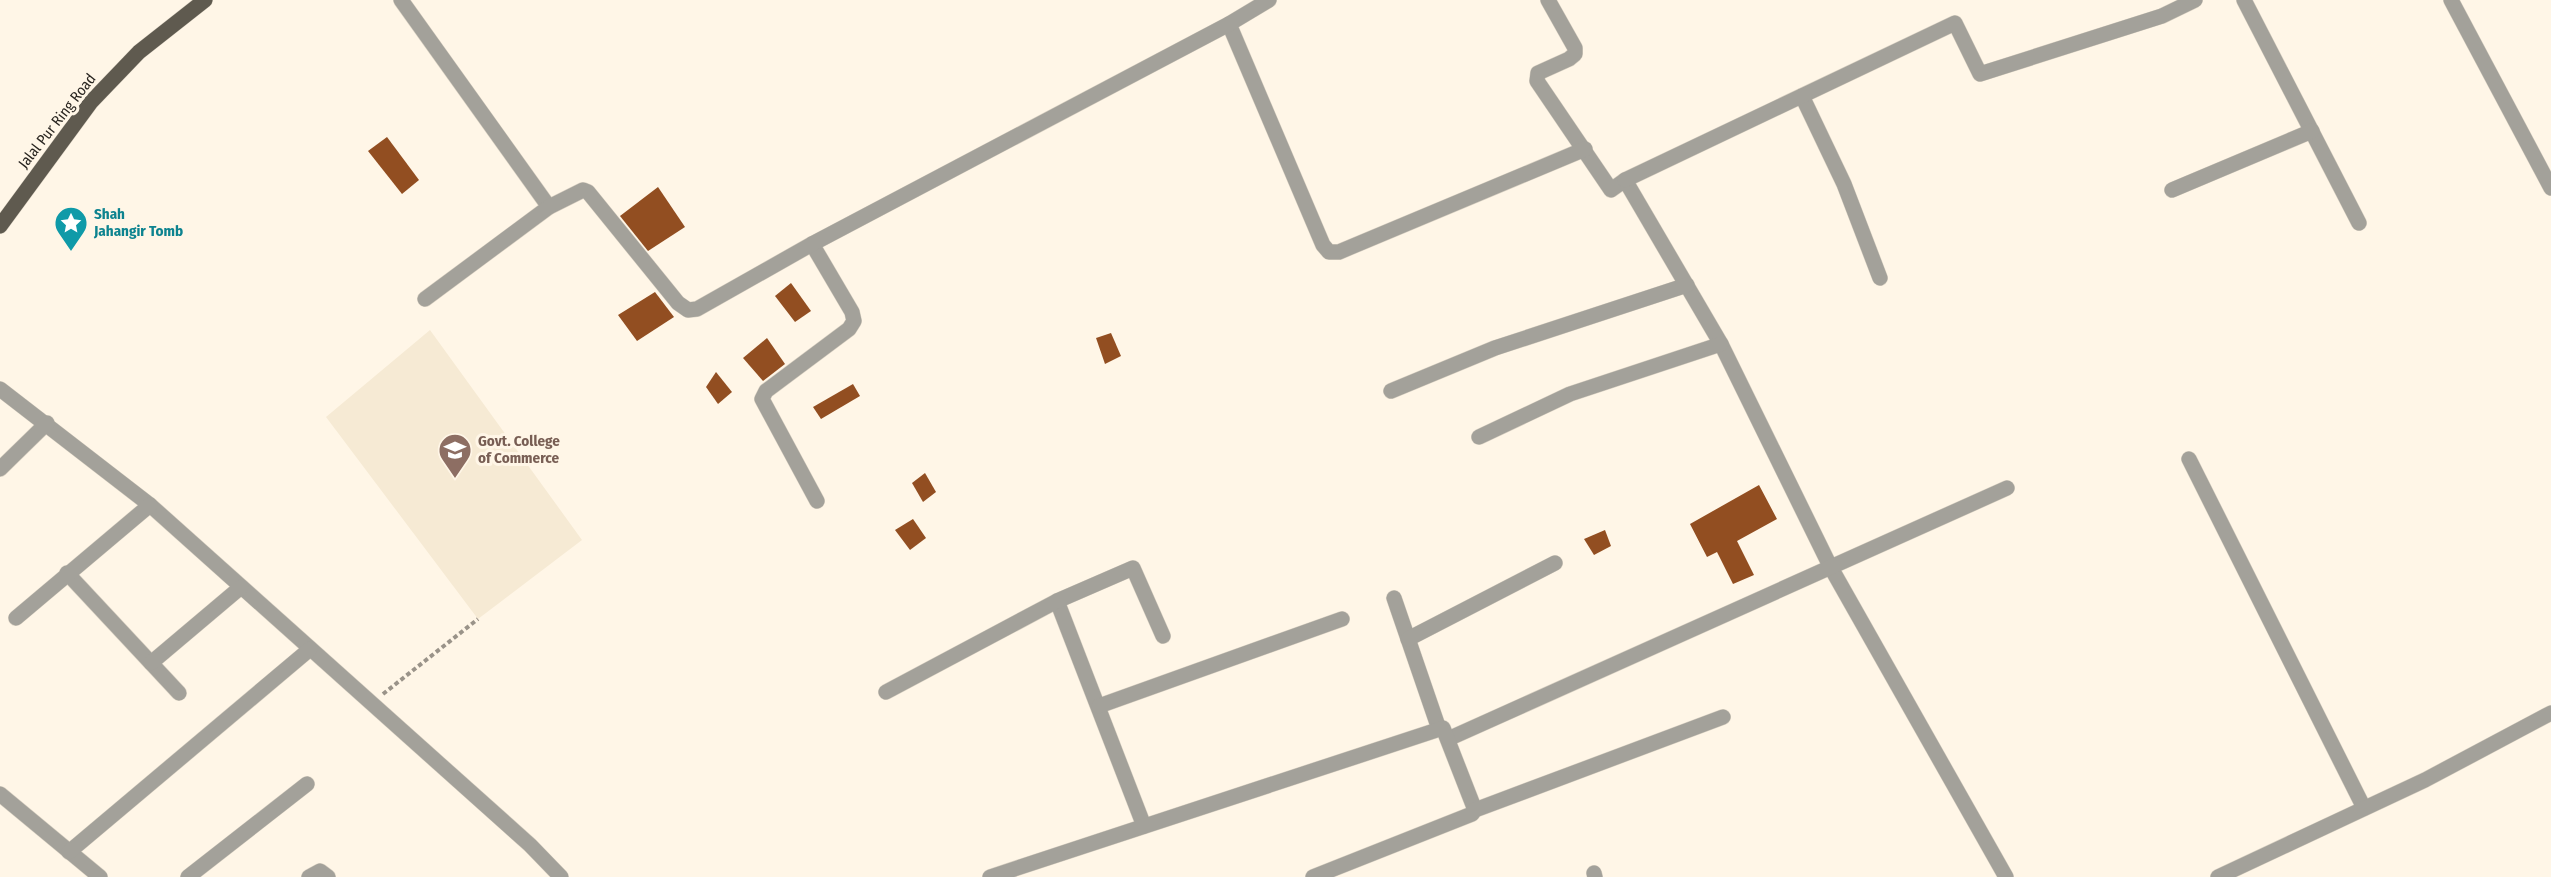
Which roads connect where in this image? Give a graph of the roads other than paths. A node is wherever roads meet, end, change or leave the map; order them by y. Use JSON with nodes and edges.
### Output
{"nodes":[{"id":1,"x":205,"y":0,"type":"edge"},
{"id":2,"x":401,"y":0,"type":"edge"},
{"id":3,"x":1269,"y":0,"type":"edge"},
{"id":4,"x":1548,"y":0,"type":"edge"},
{"id":5,"x":2195,"y":0,"type":"edge"},
{"id":6,"x":2244,"y":0,"type":"edge"},
{"id":7,"x":2451,"y":0,"type":"edge"},
{"id":8,"x":1229,"y":24,"type":"junction"},
{"id":9,"x":1802,"y":96,"type":"junction"},
{"id":10,"x":2312,"y":131,"type":"junction"},
{"id":11,"x":1585,"y":149,"type":"junction"},
{"id":12,"x":1625,"y":180,"type":"junction"},
{"id":13,"x":2551,"y":188,"type":"edge"},
{"id":14,"x":2172,"y":190,"type":"dead end"},
{"id":15,"x":549,"y":207,"type":"junction"},
{"id":16,"x":2360,"y":223,"type":"dead end"},
{"id":17,"x":0,"y":226,"type":"edge"},
{"id":18,"x":812,"y":244,"type":"junction"},
{"id":19,"x":1880,"y":278,"type":"dead end"},
{"id":20,"x":1687,"y":285,"type":"junction"},
{"id":21,"x":425,"y":299,"type":"dead end"},
{"id":22,"x":1721,"y":344,"type":"junction"},
{"id":23,"x":0,"y":389,"type":"edge"},
{"id":24,"x":1392,"y":391,"type":"dead end"},
{"id":25,"x":47,"y":423,"type":"junction"},
{"id":26,"x":1479,"y":437,"type":"dead end"},
{"id":27,"x":2189,"y":459,"type":"dead end"},
{"id":28,"x":0,"y":469,"type":"edge"},
{"id":29,"x":2007,"y":488,"type":"dead end"},
{"id":30,"x":817,"y":501,"type":"dead end"},
{"id":31,"x":150,"y":505,"type":"junction"},
{"id":32,"x":1555,"y":563,"type":"dead end"},
{"id":33,"x":1830,"y":566,"type":"junction"},
{"id":34,"x":67,"y":573,"type":"junction"},
{"id":35,"x":241,"y":587,"type":"junction"},
{"id":36,"x":1394,"y":598,"type":"dead end"},
{"id":37,"x":1057,"y":601,"type":"junction"},
{"id":38,"x":16,"y":618,"type":"dead end"},
{"id":39,"x":1342,"y":620,"type":"dead end"},
{"id":40,"x":1163,"y":636,"type":"dead end"},
{"id":41,"x":1408,"y":639,"type":"junction"},
{"id":42,"x":310,"y":649,"type":"junction"},
{"id":43,"x":151,"y":663,"type":"junction"},
{"id":44,"x":886,"y":692,"type":"dead end"},
{"id":45,"x":179,"y":693,"type":"dead end"},
{"id":46,"x":1099,"y":706,"type":"junction"},
{"id":47,"x":2551,"y":713,"type":"edge"},
{"id":48,"x":1723,"y":717,"type":"dead end"},
{"id":49,"x":1444,"y":734,"type":"junction"},
{"id":50,"x":306,"y":784,"type":"dead end"},
{"id":51,"x":0,"y":794,"type":"edge"},
{"id":52,"x":2364,"y":808,"type":"junction"},
{"id":53,"x":1475,"y":810,"type":"junction"},
{"id":54,"x":1144,"y":826,"type":"junction"},
{"id":55,"x":69,"y":852,"type":"junction"},
{"id":56,"x":100,"y":877,"type":"edge"},
{"id":57,"x":188,"y":877,"type":"edge"},
{"id":58,"x":309,"y":877,"type":"edge"},
{"id":59,"x":328,"y":877,"type":"edge"},
{"id":60,"x":561,"y":877,"type":"edge"},
{"id":61,"x":990,"y":877,"type":"edge"},
{"id":62,"x":1313,"y":877,"type":"edge"},
{"id":63,"x":2006,"y":877,"type":"edge"},
{"id":64,"x":2218,"y":877,"type":"edge"}],
"edges":[{"from":1,"to":17,"type":"main road","name":"Jalal Pur Ring Road"},
{"from":2,"to":15,"type":"street"},
{"from":3,"to":8,"type":"street"},
{"from":4,"to":11,"type":"street"},
{"from":5,"to":9,"type":"street"},
{"from":6,"to":10,"type":"street"},
{"from":7,"to":13,"type":"street"},
{"from":8,"to":11,"type":"street"},
{"from":8,"to":18,"type":"street"},
{"from":9,"to":12,"type":"street"},
{"from":9,"to":19,"type":"street"},
{"from":10,"to":14,"type":"street"},
{"from":10,"to":16,"type":"street"},
{"from":11,"to":12,"type":"street"},
{"from":12,"to":20,"type":"street"},
{"from":15,"to":18,"type":"street"},
{"from":15,"to":21,"type":"street"},
{"from":18,"to":30,"type":"street"},
{"from":20,"to":22,"type":"street"},
{"from":20,"to":24,"type":"street"},
{"from":22,"to":26,"type":"street"},
{"from":22,"to":33,"type":"street"},
{"from":23,"to":25,"type":"street"},
{"from":25,"to":28,"type":"street"},
{"from":25,"to":31,"type":"street"},
{"from":27,"to":52,"type":"street"},
{"from":29,"to":33,"type":"street"},
{"from":31,"to":34,"type":"street"},
{"from":31,"to":35,"type":"street"},
{"from":32,"to":41,"type":"street"},
{"from":33,"to":49,"type":"street"},
{"from":33,"to":63,"type":"street"},
{"from":34,"to":38,"type":"street"},
{"from":34,"to":43,"type":"street"},
{"from":35,"to":42,"type":"street"},
{"from":35,"to":43,"type":"street"},
{"from":36,"to":41,"type":"street"},
{"from":37,"to":40,"type":"street"},
{"from":37,"to":44,"type":"street"},
{"from":37,"to":46,"type":"street"},
{"from":39,"to":46,"type":"street"},
{"from":41,"to":49,"type":"street"},
{"from":42,"to":55,"type":"street"},
{"from":42,"to":60,"type":"street"},
{"from":43,"to":45,"type":"street"},
{"from":46,"to":54,"type":"street"},
{"from":47,"to":52,"type":"street"},
{"from":48,"to":53,"type":"street"},
{"from":49,"to":53,"type":"street"},
{"from":49,"to":54,"type":"street"},
{"from":50,"to":57,"type":"street"},
{"from":51,"to":55,"type":"street"},
{"from":52,"to":64,"type":"street"},
{"from":53,"to":62,"type":"street"},
{"from":54,"to":61,"type":"street"},
{"from":55,"to":56,"type":"street"},
{"from":58,"to":59,"type":"street"}]}
